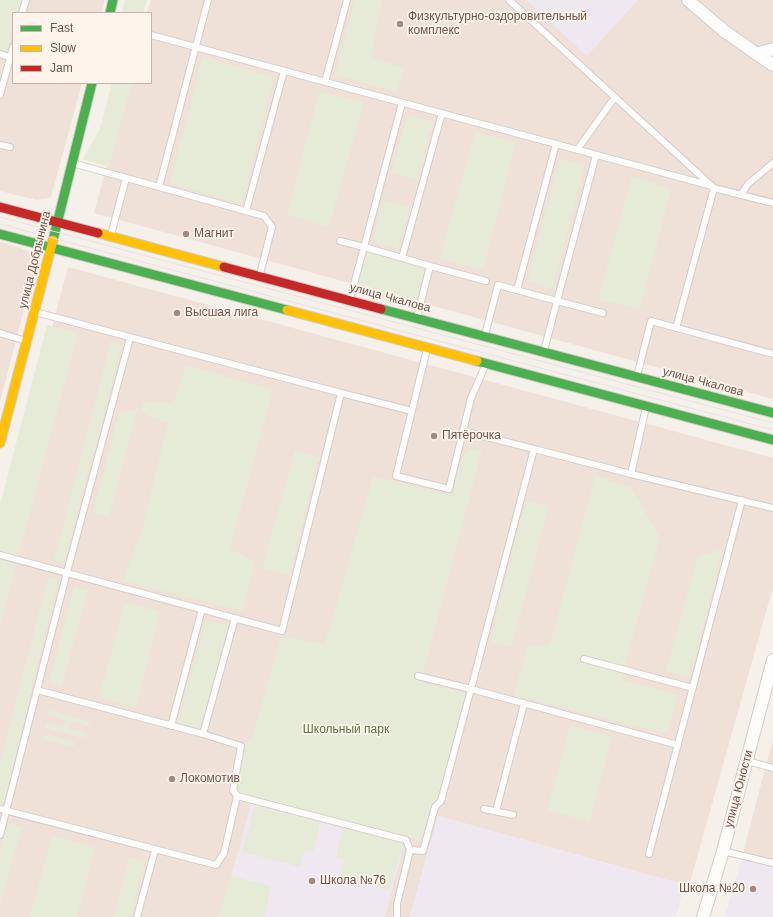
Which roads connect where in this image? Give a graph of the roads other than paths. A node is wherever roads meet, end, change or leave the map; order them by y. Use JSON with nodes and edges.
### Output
{"nodes":[{"id":1,"x":26,"y":0,"type":"edge"},
{"id":2,"x":113,"y":0,"type":"edge"},
{"id":3,"x":208,"y":0,"type":"edge"},
{"id":4,"x":347,"y":0,"type":"edge"},
{"id":5,"x":509,"y":0,"type":"edge"},
{"id":6,"x":688,"y":0,"type":"edge"},
{"id":7,"x":22,"y":12,"type":"edge"},
{"id":8,"x":110,"y":12,"type":"edge"},
{"id":9,"x":152,"y":35,"type":"edge"},
{"id":10,"x":196,"y":47,"type":"junction"},
{"id":11,"x":773,"y":49,"type":"edge"},
{"id":12,"x":0,"y":54,"type":"edge"},
{"id":13,"x":757,"y":54,"type":"junction"},
{"id":14,"x":12,"y":57,"type":"edge"},
{"id":15,"x":773,"y":65,"type":"edge"},
{"id":16,"x":284,"y":71,"type":"junction"},
{"id":17,"x":325,"y":82,"type":"junction"},
{"id":18,"x":92,"y":84,"type":"edge"},
{"id":19,"x":0,"y":95,"type":"edge"},
{"id":20,"x":615,"y":97,"type":"junction"},
{"id":21,"x":402,"y":103,"type":"junction"},
{"id":22,"x":442,"y":113,"type":"junction"},
{"id":23,"x":556,"y":144,"type":"junction"},
{"id":24,"x":0,"y":145,"type":"edge"},
{"id":25,"x":10,"y":147,"type":"dead end"},
{"id":26,"x":577,"y":150,"type":"junction"},
{"id":27,"x":596,"y":155,"type":"junction"},
{"id":28,"x":773,"y":162,"type":"edge"},
{"id":29,"x":71,"y":163,"type":"junction"},
{"id":30,"x":126,"y":178,"type":"junction"},
{"id":31,"x":159,"y":187,"type":"junction"},
{"id":32,"x":713,"y":187,"type":"junction"},
{"id":33,"x":741,"y":195,"type":"junction"},
{"id":34,"x":773,"y":203,"type":"edge"},
{"id":35,"x":0,"y":207,"type":"edge"},
{"id":36,"x":246,"y":211,"type":"junction"},
{"id":37,"x":56,"y":222,"type":"junction"},
{"id":38,"x":0,"y":234,"type":"edge"},
{"id":39,"x":111,"y":236,"type":"junction"},
{"id":40,"x":340,"y":241,"type":"dead end"},
{"id":41,"x":364,"y":247,"type":"junction"},
{"id":42,"x":50,"y":248,"type":"junction"},
{"id":43,"x":402,"y":258,"type":"junction"},
{"id":44,"x":430,"y":266,"type":"junction"},
{"id":45,"x":260,"y":276,"type":"junction"},
{"id":46,"x":486,"y":281,"type":"dead end"},
{"id":47,"x":517,"y":290,"type":"junction"},
{"id":48,"x":350,"y":300,"type":"junction"},
{"id":49,"x":557,"y":301,"type":"junction"},
{"id":50,"x":35,"y":312,"type":"junction"},
{"id":51,"x":603,"y":313,"type":"dead end"},
{"id":52,"x":417,"y":318,"type":"junction"},
{"id":53,"x":676,"y":328,"type":"junction"},
{"id":54,"x":0,"y":333,"type":"edge"},
{"id":55,"x":485,"y":336,"type":"junction"},
{"id":56,"x":130,"y":338,"type":"junction"},
{"id":57,"x":27,"y":341,"type":"junction"},
{"id":58,"x":427,"y":348,"type":"junction"},
{"id":59,"x":544,"y":352,"type":"junction"},
{"id":60,"x":773,"y":354,"type":"edge"},
{"id":61,"x":486,"y":364,"type":"junction"},
{"id":62,"x":637,"y":377,"type":"junction"},
{"id":63,"x":341,"y":393,"type":"junction"},
{"id":64,"x":647,"y":407,"type":"junction"},
{"id":65,"x":412,"y":411,"type":"junction"},
{"id":66,"x":773,"y":413,"type":"edge"},
{"id":67,"x":463,"y":431,"type":"junction"},
{"id":68,"x":773,"y":440,"type":"edge"},
{"id":69,"x":0,"y":443,"type":"edge"},
{"id":70,"x":534,"y":449,"type":"junction"},
{"id":71,"x":631,"y":474,"type":"junction"},
{"id":72,"x":742,"y":500,"type":"junction"},
{"id":73,"x":773,"y":508,"type":"edge"},
{"id":74,"x":0,"y":555,"type":"edge"},
{"id":75,"x":67,"y":572,"type":"junction"},
{"id":76,"x":202,"y":609,"type":"junction"},
{"id":77,"x":235,"y":618,"type":"junction"},
{"id":78,"x":584,"y":660,"type":"dead end"},
{"id":79,"x":773,"y":660,"type":"edge"},
{"id":80,"x":418,"y":676,"type":"dead end"},
{"id":81,"x":693,"y":688,"type":"junction"},
{"id":82,"x":471,"y":689,"type":"junction"},
{"id":83,"x":37,"y":690,"type":"junction"},
{"id":84,"x":524,"y":704,"type":"junction"},
{"id":85,"x":172,"y":726,"type":"junction"},
{"id":86,"x":203,"y":734,"type":"junction"},
{"id":87,"x":678,"y":745,"type":"junction"},
{"id":88,"x":747,"y":761,"type":"junction"},
{"id":89,"x":773,"y":768,"type":"edge"},
{"id":90,"x":238,"y":796,"type":"junction"},
{"id":91,"x":484,"y":808,"type":"dead end"},
{"id":92,"x":3,"y":810,"type":"edge"},
{"id":93,"x":496,"y":811,"type":"junction"},
{"id":94,"x":513,"y":816,"type":"dead end"},
{"id":95,"x":0,"y":835,"type":"edge"},
{"id":96,"x":155,"y":850,"type":"junction"},
{"id":97,"x":410,"y":850,"type":"junction"},
{"id":98,"x":723,"y":851,"type":"junction"},
{"id":99,"x":649,"y":854,"type":"dead end"},
{"id":100,"x":773,"y":863,"type":"edge"},
{"id":101,"x":137,"y":917,"type":"edge"},
{"id":102,"x":397,"y":917,"type":"edge"},
{"id":103,"x":703,"y":917,"type":"edge"}],
"edges":[{"from":1,"to":7,"type":"lane"},
{"from":2,"to":8,"type":"street"},
{"from":3,"to":10,"type":"lane"},
{"from":4,"to":17,"type":"lane"},
{"from":5,"to":20,"type":"lane"},
{"from":6,"to":13,"type":"street"},
{"from":9,"to":10,"type":"lane"},
{"from":10,"to":16,"type":"lane"},
{"from":10,"to":31,"type":"lane"},
{"from":11,"to":13,"type":"street"},
{"from":12,"to":14,"type":"lane"},
{"from":13,"to":15,"type":"street"},
{"from":14,"to":19,"type":"lane"},
{"from":16,"to":17,"type":"lane"},
{"from":16,"to":36,"type":"lane"},
{"from":17,"to":21,"type":"lane"},
{"from":18,"to":29,"type":"street","name":"улица Добрынина"},
{"from":20,"to":26,"type":"lane"},
{"from":20,"to":32,"type":"lane"},
{"from":21,"to":22,"type":"lane"},
{"from":21,"to":41,"type":"lane"},
{"from":22,"to":23,"type":"lane"},
{"from":22,"to":43,"type":"lane"},
{"from":23,"to":26,"type":"lane"},
{"from":23,"to":47,"type":"lane"},
{"from":24,"to":25,"type":"lane"},
{"from":26,"to":27,"type":"lane"},
{"from":27,"to":32,"type":"lane"},
{"from":27,"to":49,"type":"lane"},
{"from":28,"to":33,"type":"lane"},
{"from":29,"to":30,"type":"lane"},
{"from":29,"to":37,"type":"street","name":"улица Добрынина"},
{"from":30,"to":31,"type":"lane"},
{"from":30,"to":39,"type":"lane"},
{"from":31,"to":36,"type":"lane"},
{"from":32,"to":33,"type":"lane"},
{"from":32,"to":53,"type":"lane"},
{"from":33,"to":34,"type":"lane"},
{"from":35,"to":37,"type":"street","name":"улица Чкалова"},
{"from":36,"to":45,"type":"lane"},
{"from":37,"to":39,"type":"street","name":"улица Чкалова"},
{"from":37,"to":42,"type":"street","name":"улица Добрынина"},
{"from":38,"to":42,"type":"street"},
{"from":39,"to":45,"type":"street","name":"улица Чкалова"},
{"from":40,"to":41,"type":"lane"},
{"from":41,"to":43,"type":"lane"},
{"from":41,"to":48,"type":"lane"},
{"from":42,"to":50,"type":"street","name":"улица Добрынина"},
{"from":42,"to":58,"type":"street"},
{"from":43,"to":44,"type":"lane"},
{"from":44,"to":46,"type":"lane"},
{"from":44,"to":52,"type":"lane"},
{"from":45,"to":48,"type":"street","name":"улица Чкалова"},
{"from":47,"to":49,"type":"lane"},
{"from":47,"to":55,"type":"lane"},
{"from":48,"to":52,"type":"street","name":"улица Чкалова"},
{"from":49,"to":51,"type":"lane"},
{"from":49,"to":59,"type":"lane"},
{"from":50,"to":56,"type":"lane"},
{"from":50,"to":57,"type":"street","name":"улица Добрынина"},
{"from":52,"to":55,"type":"street","name":"улица Чкалова"},
{"from":53,"to":60,"type":"lane"},
{"from":53,"to":62,"type":"lane"},
{"from":54,"to":57,"type":"lane"},
{"from":55,"to":59,"type":"street","name":"улица Чкалова"},
{"from":56,"to":63,"type":"lane"},
{"from":56,"to":75,"type":"lane"},
{"from":57,"to":69,"type":"street","name":"улица Добрынина"},
{"from":58,"to":61,"type":"street"},
{"from":58,"to":65,"type":"lane"},
{"from":59,"to":62,"type":"street","name":"улица Чкалова"},
{"from":61,"to":64,"type":"street"},
{"from":61,"to":67,"type":"lane"},
{"from":62,"to":66,"type":"street","name":"улица Чкалова"},
{"from":63,"to":65,"type":"lane"},
{"from":63,"to":77,"type":"lane"},
{"from":64,"to":68,"type":"street"},
{"from":64,"to":71,"type":"lane"},
{"from":65,"to":67,"type":"lane"},
{"from":67,"to":70,"type":"lane"},
{"from":70,"to":71,"type":"lane"},
{"from":70,"to":82,"type":"lane"},
{"from":71,"to":72,"type":"lane"},
{"from":72,"to":73,"type":"lane"},
{"from":72,"to":81,"type":"lane"},
{"from":74,"to":75,"type":"lane"},
{"from":75,"to":76,"type":"lane"},
{"from":75,"to":83,"type":"lane"},
{"from":76,"to":77,"type":"lane"},
{"from":76,"to":85,"type":"lane"},
{"from":77,"to":86,"type":"lane"},
{"from":78,"to":81,"type":"lane"},
{"from":79,"to":88,"type":"street","name":"улица Юности"},
{"from":80,"to":82,"type":"lane"},
{"from":81,"to":87,"type":"lane"},
{"from":82,"to":84,"type":"lane"},
{"from":82,"to":97,"type":"lane"},
{"from":83,"to":85,"type":"lane"},
{"from":83,"to":92,"type":"lane"},
{"from":84,"to":87,"type":"lane"},
{"from":84,"to":93,"type":"lane"},
{"from":85,"to":86,"type":"lane"},
{"from":86,"to":90,"type":"lane"},
{"from":87,"to":99,"type":"lane"},
{"from":88,"to":89,"type":"lane"},
{"from":88,"to":98,"type":"street","name":"улица Юности"},
{"from":90,"to":96,"type":"lane"},
{"from":90,"to":97,"type":"lane"},
{"from":91,"to":93,"type":"lane"},
{"from":92,"to":95,"type":"lane"},
{"from":92,"to":96,"type":"lane"},
{"from":93,"to":94,"type":"lane"},
{"from":96,"to":101,"type":"lane"},
{"from":97,"to":102,"type":"lane"},
{"from":98,"to":100,"type":"lane"},
{"from":98,"to":103,"type":"street","name":"улица Юности"}]}
